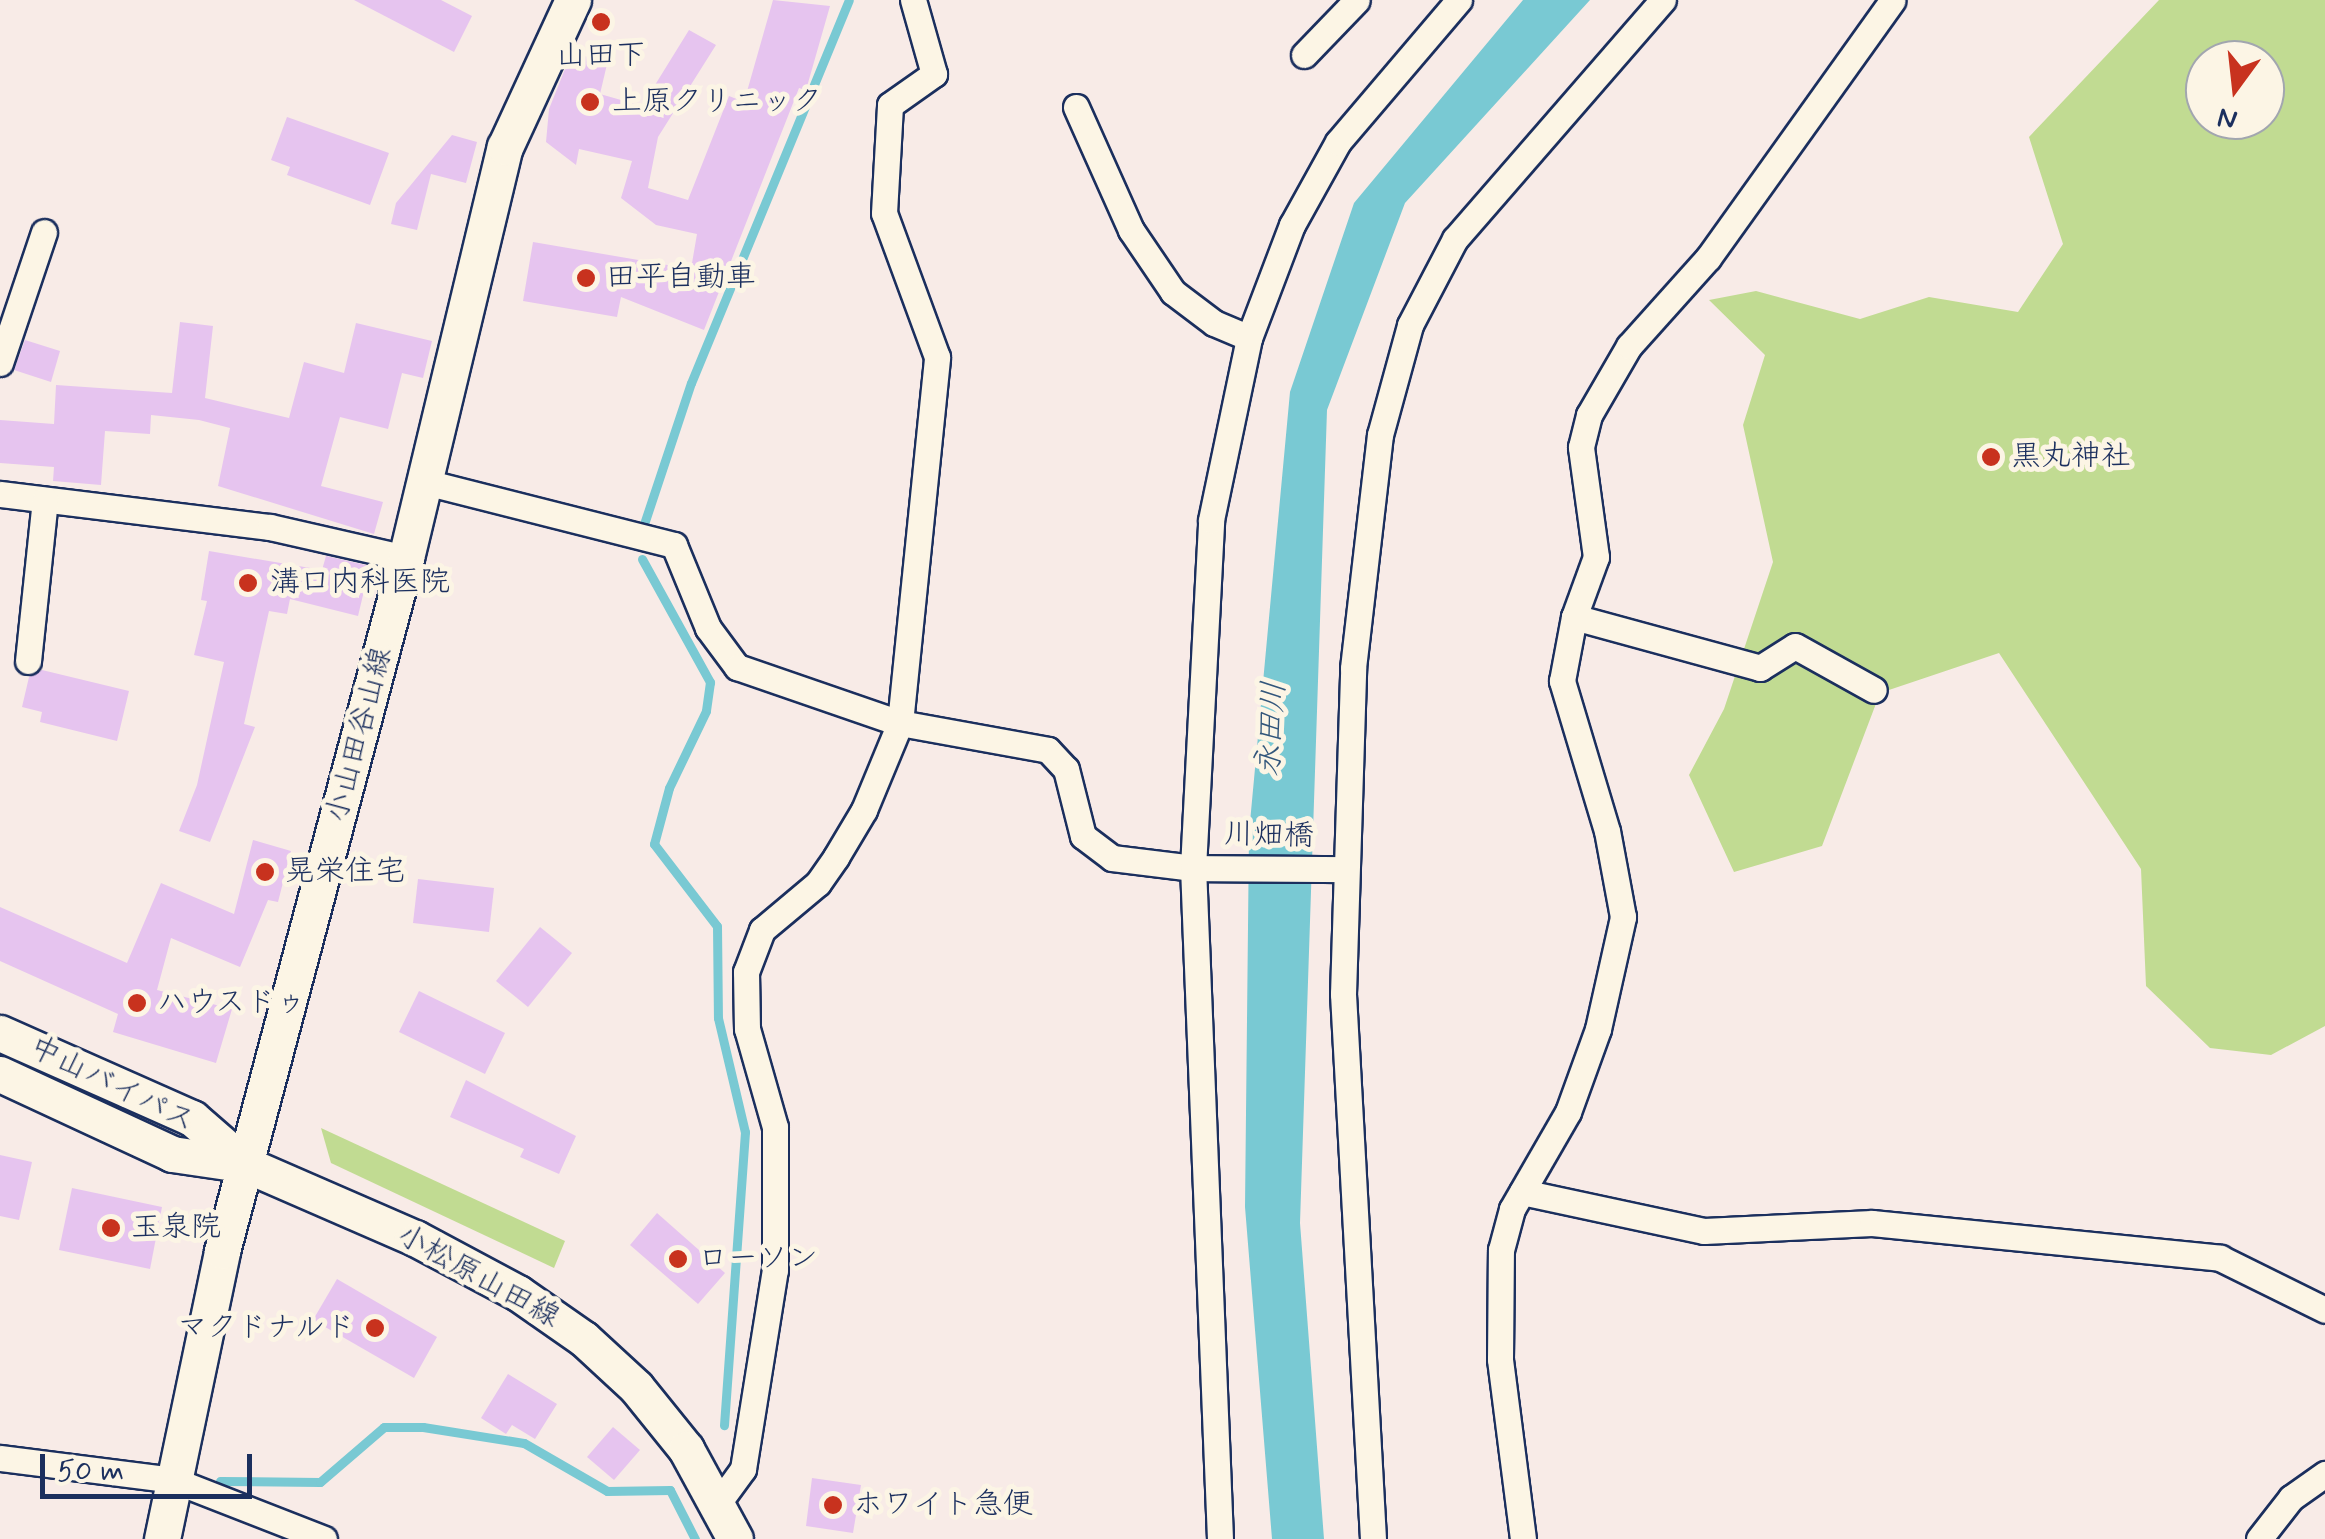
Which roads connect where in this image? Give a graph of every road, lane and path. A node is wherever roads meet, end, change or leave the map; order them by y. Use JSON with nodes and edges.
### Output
{"nodes":[{"id":1,"x":573,"y":0,"type":"edge"},
{"id":2,"x":913,"y":0,"type":"edge"},
{"id":3,"x":1357,"y":0,"type":"edge"},
{"id":4,"x":1459,"y":0,"type":"edge"},
{"id":5,"x":1662,"y":0,"type":"edge"},
{"id":6,"x":1893,"y":0,"type":"edge"},
{"id":7,"x":1304,"y":55,"type":"dead end"},
{"id":8,"x":1076,"y":107,"type":"dead end"},
{"id":9,"x":44,"y":232,"type":"dead end"},
{"id":10,"x":1250,"y":338,"type":"junction"},
{"id":11,"x":0,"y":362,"type":"edge"},
{"id":12,"x":425,"y":482,"type":"junction"},
{"id":13,"x":0,"y":494,"type":"edge"},
{"id":14,"x":44,"y":500,"type":"junction"},
{"id":15,"x":406,"y":558,"type":"junction"},
{"id":16,"x":1574,"y":617,"type":"junction"},
{"id":17,"x":28,"y":660,"type":"dead end"},
{"id":18,"x":1874,"y":690,"type":"dead end"},
{"id":19,"x":900,"y":722,"type":"junction"},
{"id":20,"x":1193,"y":868,"type":"junction"},
{"id":21,"x":1345,"y":869,"type":"junction"},
{"id":22,"x":0,"y":1033,"type":"edge"},
{"id":23,"x":0,"y":1074,"type":"edge"},
{"id":24,"x":247,"y":1166,"type":"junction"},
{"id":25,"x":1522,"y":1192,"type":"junction"},
{"id":26,"x":2325,"y":1310,"type":"edge"},
{"id":27,"x":0,"y":1458,"type":"edge"},
{"id":28,"x":2325,"y":1474,"type":"edge"},
{"id":29,"x":173,"y":1480,"type":"junction"},
{"id":30,"x":719,"y":1502,"type":"junction"},
{"id":31,"x":162,"y":1539,"type":"edge"},
{"id":32,"x":324,"y":1539,"type":"edge"},
{"id":33,"x":736,"y":1539,"type":"edge"},
{"id":34,"x":1220,"y":1539,"type":"edge"},
{"id":35,"x":1373,"y":1539,"type":"edge"},
{"id":36,"x":1523,"y":1539,"type":"edge"},
{"id":37,"x":2259,"y":1539,"type":"edge"}],
"edges":[{"from":1,"to":12,"type":"main road","name":"小山田谷山線"},
{"from":2,"to":19,"type":"street"},
{"from":3,"to":7,"type":"street"},
{"from":4,"to":10,"type":"street"},
{"from":5,"to":21,"type":"street"},
{"from":6,"to":16,"type":"street"},
{"from":8,"to":10,"type":"street"},
{"from":9,"to":11,"type":"street"},
{"from":10,"to":20,"type":"street"},
{"from":12,"to":15,"type":"main road","name":"小山田谷山線"},
{"from":12,"to":19,"type":"street","name":"川畑橋"},
{"from":13,"to":14,"type":"street"},
{"from":14,"to":15,"type":"street"},
{"from":14,"to":17,"type":"street"},
{"from":15,"to":24,"type":"main road","name":"小山田谷山線"},
{"from":16,"to":18,"type":"street"},
{"from":16,"to":25,"type":"street"},
{"from":19,"to":20,"type":"street","name":"川畑橋"},
{"from":19,"to":30,"type":"street"},
{"from":20,"to":21,"type":"street","name":"川畑橋"},
{"from":20,"to":34,"type":"street"},
{"from":21,"to":35,"type":"street"},
{"from":22,"to":24,"type":"main road","name":"中山バイパス"},
{"from":23,"to":24,"type":"main road","name":"中山バイパス"},
{"from":24,"to":29,"type":"main road","name":"小山田谷山線"},
{"from":24,"to":30,"type":"main road","name":"小松原山田線"},
{"from":25,"to":26,"type":"street"},
{"from":25,"to":36,"type":"street"},
{"from":27,"to":29,"type":"street"},
{"from":28,"to":37,"type":"street"},
{"from":29,"to":31,"type":"main road","name":"小山田谷山線"},
{"from":29,"to":32,"type":"street"},
{"from":30,"to":33,"type":"main road","name":"小松原山田線"}]}
